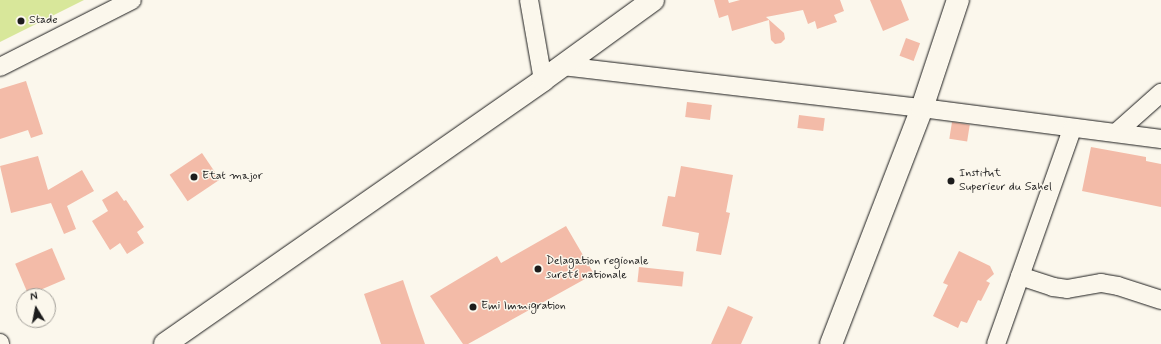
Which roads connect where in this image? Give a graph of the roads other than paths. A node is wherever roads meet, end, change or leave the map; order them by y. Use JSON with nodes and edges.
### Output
{"nodes":[{"id":1,"x":132,"y":0,"type":"edge"},
{"id":2,"x":529,"y":0,"type":"edge"},
{"id":3,"x":653,"y":0,"type":"edge"},
{"id":4,"x":958,"y":0,"type":"edge"},
{"id":5,"x":563,"y":66,"type":"junction"},
{"id":6,"x":0,"y":67,"type":"edge"},
{"id":7,"x":543,"y":80,"type":"junction"},
{"id":8,"x":1161,"y":93,"type":"edge"},
{"id":9,"x":922,"y":108,"type":"junction"},
{"id":10,"x":1072,"y":129,"type":"junction"},
{"id":11,"x":1117,"y":132,"type":"junction"},
{"id":12,"x":1161,"y":139,"type":"edge"},
{"id":13,"x":1020,"y":276,"type":"junction"},
{"id":14,"x":1161,"y":300,"type":"edge"},
{"id":15,"x":165,"y":344,"type":"edge"},
{"id":16,"x":831,"y":344,"type":"edge"},
{"id":17,"x":996,"y":344,"type":"edge"}],
"edges":[{"from":1,"to":6,"type":"street"},
{"from":2,"to":7,"type":"street"},
{"from":3,"to":5,"type":"street"},
{"from":4,"to":9,"type":"street"},
{"from":5,"to":7,"type":"street"},
{"from":5,"to":9,"type":"street"},
{"from":7,"to":15,"type":"street"},
{"from":8,"to":11,"type":"street"},
{"from":9,"to":10,"type":"street"},
{"from":9,"to":16,"type":"street"},
{"from":10,"to":11,"type":"street"},
{"from":10,"to":13,"type":"street"},
{"from":11,"to":12,"type":"street"},
{"from":13,"to":14,"type":"street"},
{"from":13,"to":17,"type":"street"}]}
